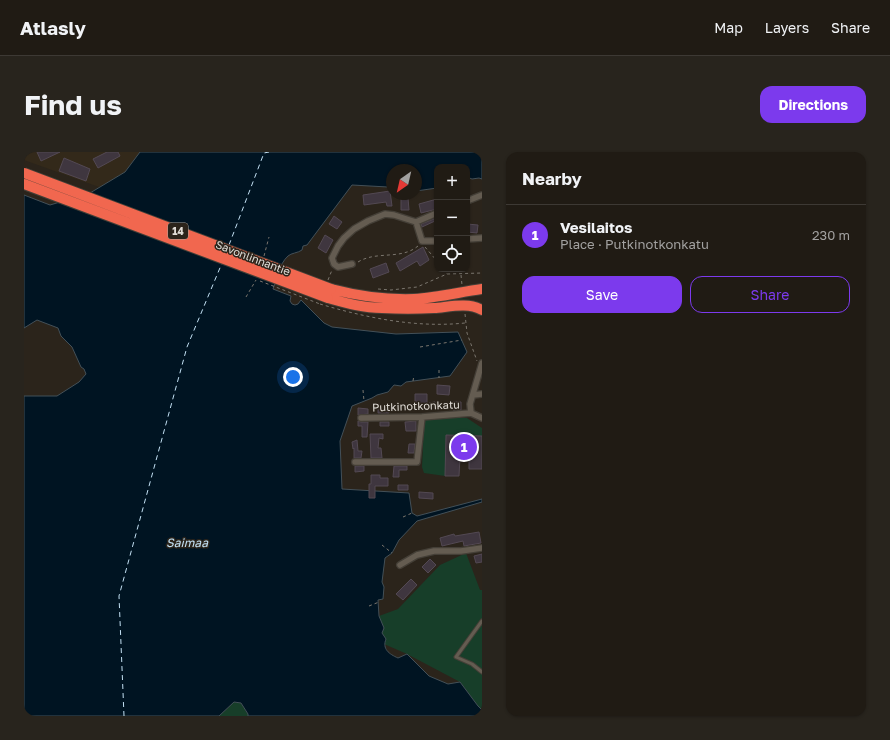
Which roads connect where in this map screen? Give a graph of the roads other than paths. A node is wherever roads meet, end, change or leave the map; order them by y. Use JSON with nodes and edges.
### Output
{"nodes":[{"id":1,"x":24,"y":173,"type":"edge"},
{"id":2,"x":24,"y":184,"type":"edge"},
{"id":3,"x":482,"y":194,"type":"edge"},
{"id":4,"x":469,"y":200,"type":"edge"},
{"id":5,"x":434,"y":214,"type":"edge"},
{"id":6,"x":416,"y":222,"type":"junction"},
{"id":7,"x":482,"y":238,"type":"edge"},
{"id":8,"x":470,"y":239,"type":"edge"},
{"id":9,"x":434,"y":241,"type":"edge"},
{"id":10,"x":352,"y":264,"type":"road end"},
{"id":11,"x":482,"y":289,"type":"edge"},
{"id":12,"x":327,"y":293,"type":"junction"},
{"id":13,"x":482,"y":310,"type":"edge"},
{"id":14,"x":480,"y":364,"type":"edge"},
{"id":15,"x":482,"y":394,"type":"edge"},
{"id":16,"x":473,"y":395,"type":"junction"},
{"id":17,"x":471,"y":413,"type":"junction"},
{"id":18,"x":422,"y":417,"type":"junction"},
{"id":19,"x":361,"y":418,"type":"dead end"},
{"id":20,"x":482,"y":418,"type":"edge"},
{"id":21,"x":355,"y":462,"type":"dead end"},
{"id":22,"x":482,"y":548,"type":"edge"},
{"id":23,"x":400,"y":565,"type":"dead end"},
{"id":24,"x":482,"y":621,"type":"edge"},
{"id":25,"x":482,"y":672,"type":"edge"}],
"edges":[{"from":1,"to":12,"type":"highway","name":"Savonlinnantie","number":"14","bridge":true},
{"from":2,"to":12,"type":"highway","name":"Savonlinnantie","number":"14","bridge":true},
{"from":3,"to":4,"type":"street"},
{"from":5,"to":6,"type":"street"},
{"from":6,"to":9,"type":"street"},
{"from":6,"to":10,"type":"street"},
{"from":7,"to":8,"type":"street"},
{"from":11,"to":12,"type":"highway","name":"Savonlinnantie","number":"14"},
{"from":12,"to":13,"type":"highway","name":"Savonlinnantie","number":"14"},
{"from":14,"to":16,"type":"street"},
{"from":15,"to":16,"type":"street"},
{"from":16,"to":17,"type":"street"},
{"from":17,"to":18,"type":"street","name":"Putkinotkonkatu"},
{"from":17,"to":20,"type":"street"},
{"from":18,"to":19,"type":"street","name":"Putkinotkonkatu"},
{"from":18,"to":21,"type":"street"},
{"from":22,"to":23,"type":"street"},
{"from":24,"to":25,"type":"lane"}]}
